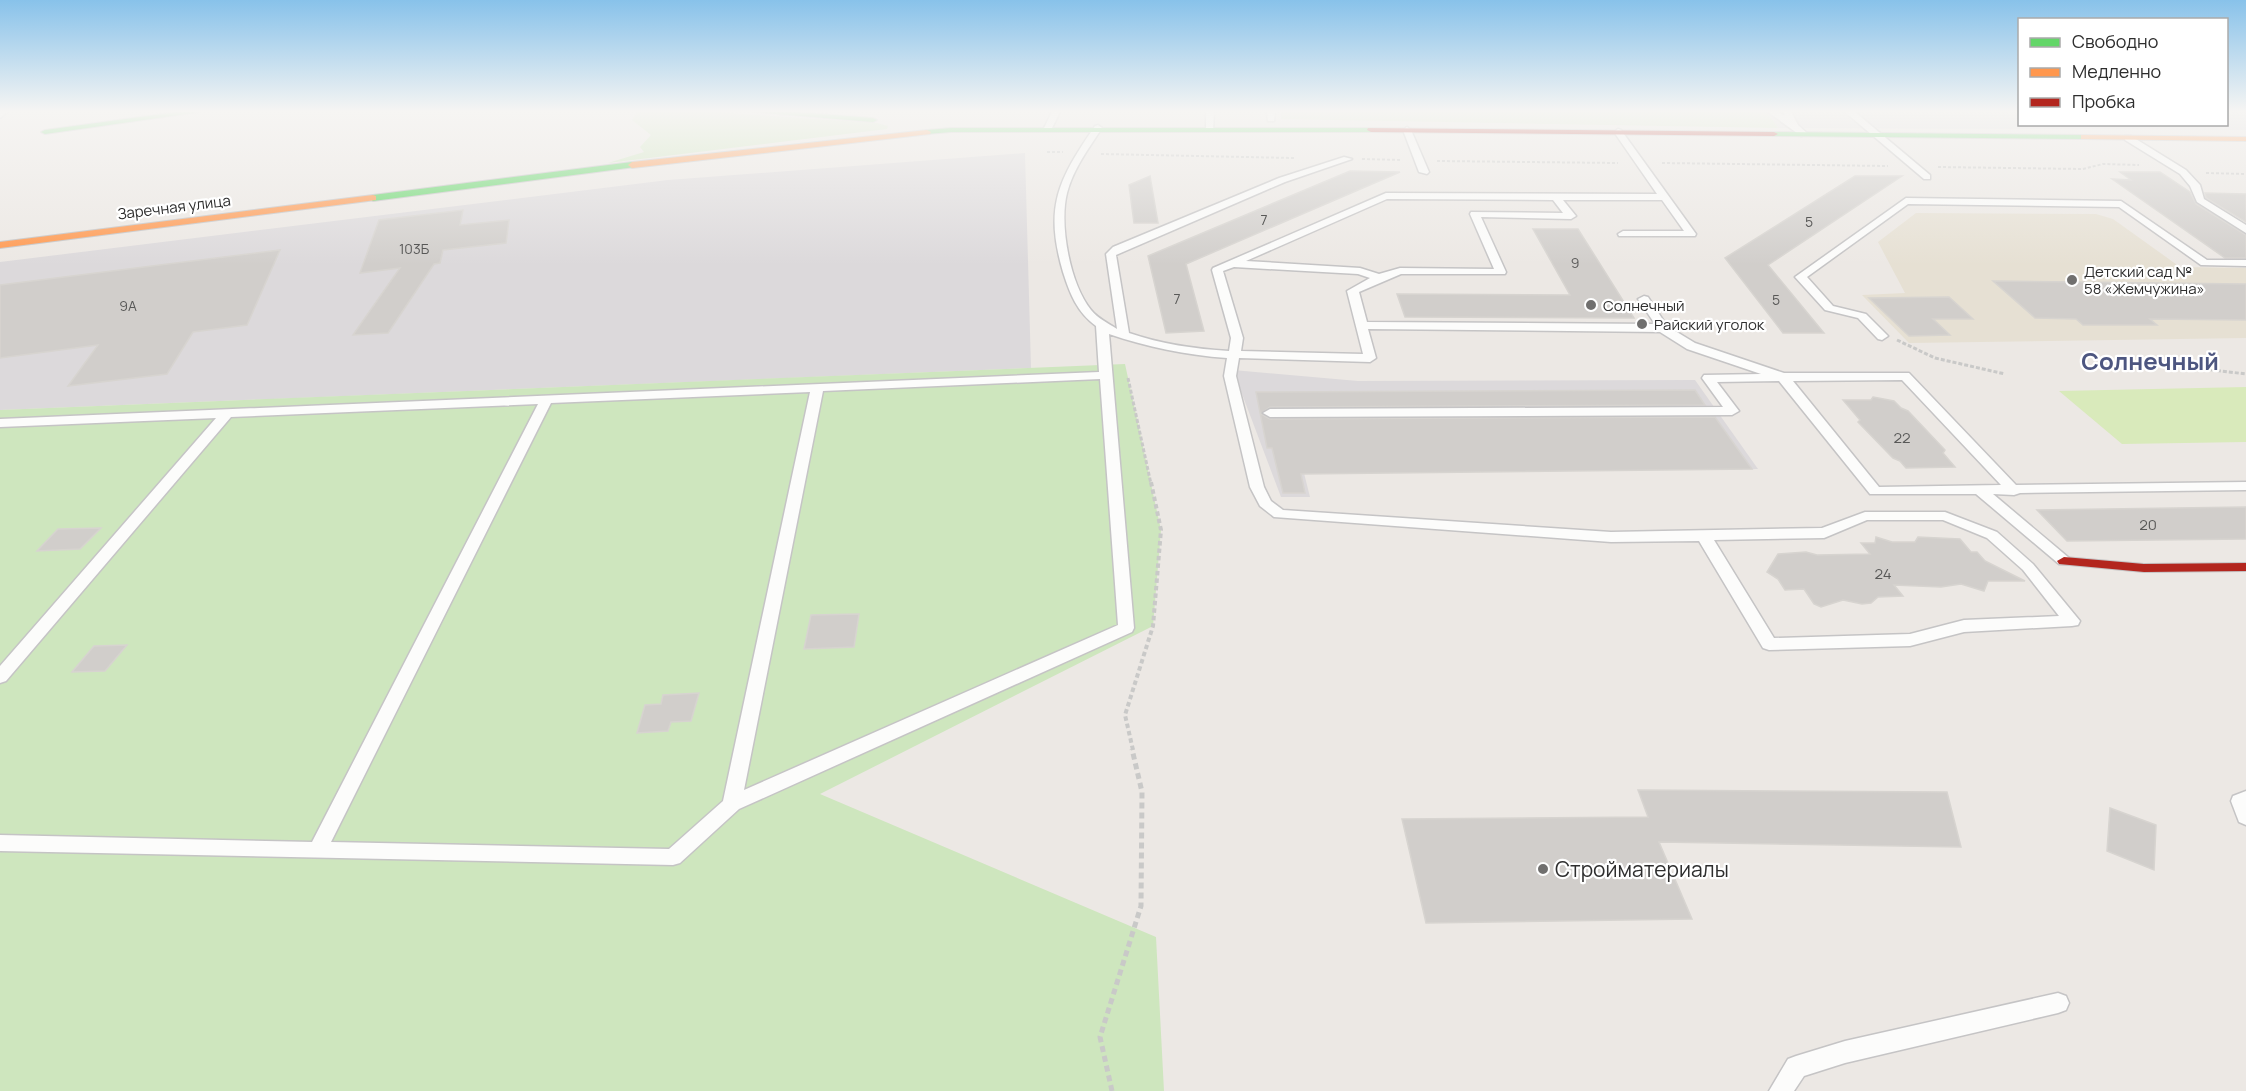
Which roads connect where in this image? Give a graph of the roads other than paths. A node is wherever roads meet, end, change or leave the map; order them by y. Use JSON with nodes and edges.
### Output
{"nodes":[{"id":1,"x":650,"y":163,"type":"edge"},
{"id":2,"x":1076,"y":163,"type":"edge"},
{"id":3,"x":1335,"y":163,"type":"edge"},
{"id":4,"x":1420,"y":163,"type":"edge"},
{"id":5,"x":1641,"y":163,"type":"edge"},
{"id":6,"x":1910,"y":163,"type":"edge"},
{"id":7,"x":2168,"y":163,"type":"edge"},
{"id":8,"x":1424,"y":172,"type":"dead end"},
{"id":9,"x":1927,"y":177,"type":"dead end"},
{"id":10,"x":1944,"y":190,"type":"dead end"},
{"id":11,"x":1556,"y":196,"type":"junction"},
{"id":12,"x":1666,"y":197,"type":"junction"},
{"id":13,"x":1958,"y":202,"type":"junction"},
{"id":14,"x":2246,"y":230,"type":"edge"},
{"id":15,"x":1623,"y":234,"type":"dead end"},
{"id":16,"x":0,"y":245,"type":"edge"},
{"id":17,"x":2246,"y":263,"type":"edge"},
{"id":18,"x":1232,"y":264,"type":"junction"},
{"id":19,"x":1379,"y":278,"type":"junction"},
{"id":20,"x":1644,"y":299,"type":"dead end"},
{"id":21,"x":1363,"y":325,"type":"junction"},
{"id":22,"x":1102,"y":326,"type":"junction"},
{"id":23,"x":1663,"y":328,"type":"junction"},
{"id":24,"x":1124,"y":336,"type":"junction"},
{"id":25,"x":1882,"y":336,"type":"road end"},
{"id":26,"x":1235,"y":354,"type":"junction"},
{"id":27,"x":1106,"y":375,"type":"junction"},
{"id":28,"x":1783,"y":377,"type":"junction"},
{"id":29,"x":817,"y":388,"type":"junction"},
{"id":30,"x":546,"y":400,"type":"junction"},
{"id":31,"x":227,"y":413,"type":"junction"},
{"id":32,"x":1270,"y":413,"type":"dead end"},
{"id":33,"x":0,"y":423,"type":"edge"},
{"id":34,"x":2246,"y":486,"type":"edge"},
{"id":35,"x":2014,"y":490,"type":"junction"},
{"id":36,"x":1981,"y":491,"type":"junction"},
{"id":37,"x":1704,"y":536,"type":"junction"},
{"id":38,"x":2064,"y":561,"type":"joint"},
{"id":39,"x":2246,"y":567,"type":"edge"},
{"id":40,"x":0,"y":676,"type":"edge"},
{"id":41,"x":2246,"y":798,"type":"edge"},
{"id":42,"x":732,"y":804,"type":"junction"},
{"id":43,"x":2246,"y":817,"type":"edge"},
{"id":44,"x":0,"y":843,"type":"edge"},
{"id":45,"x":318,"y":849,"type":"junction"},
{"id":46,"x":2058,"y":1003,"type":"dead end"},
{"id":47,"x":1781,"y":1091,"type":"edge"}],
"edges":[{"from":1,"to":16,"type":"street","name":"Заречная улица"},
{"from":2,"to":22,"type":"lane"},
{"from":3,"to":24,"type":"lane"},
{"from":4,"to":8,"type":"lane"},
{"from":5,"to":12,"type":"lane"},
{"from":6,"to":9,"type":"lane"},
{"from":7,"to":14,"type":"lane"},
{"from":10,"to":13,"type":"lane"},
{"from":11,"to":12,"type":"lane"},
{"from":11,"to":18,"type":"lane"},
{"from":11,"to":19,"type":"lane"},
{"from":12,"to":15,"type":"lane"},
{"from":13,"to":17,"type":"lane"},
{"from":13,"to":25,"type":"lane"},
{"from":18,"to":19,"type":"lane"},
{"from":18,"to":26,"type":"lane"},
{"from":19,"to":21,"type":"lane"},
{"from":20,"to":23,"type":"lane"},
{"from":21,"to":23,"type":"lane"},
{"from":21,"to":26,"type":"lane"},
{"from":22,"to":24,"type":"lane"},
{"from":22,"to":27,"type":"lane"},
{"from":23,"to":28,"type":"lane"},
{"from":24,"to":26,"type":"lane"},
{"from":26,"to":37,"type":"lane"},
{"from":27,"to":29,"type":"lane"},
{"from":27,"to":42,"type":"lane"},
{"from":28,"to":32,"type":"lane"},
{"from":28,"to":35,"type":"lane"},
{"from":28,"to":36,"type":"lane"},
{"from":29,"to":30,"type":"lane"},
{"from":29,"to":42,"type":"lane"},
{"from":30,"to":31,"type":"lane"},
{"from":30,"to":45,"type":"lane"},
{"from":31,"to":33,"type":"lane"},
{"from":31,"to":40,"type":"lane"},
{"from":34,"to":35,"type":"lane"},
{"from":35,"to":36,"type":"lane"},
{"from":36,"to":38,"type":"lane"},
{"from":37,"to":37,"type":"lane"},
{"from":38,"to":39,"type":"street"},
{"from":41,"to":43,"type":"lane"},
{"from":42,"to":45,"type":"lane"},
{"from":44,"to":45,"type":"lane"},
{"from":46,"to":47,"type":"lane"}]}
